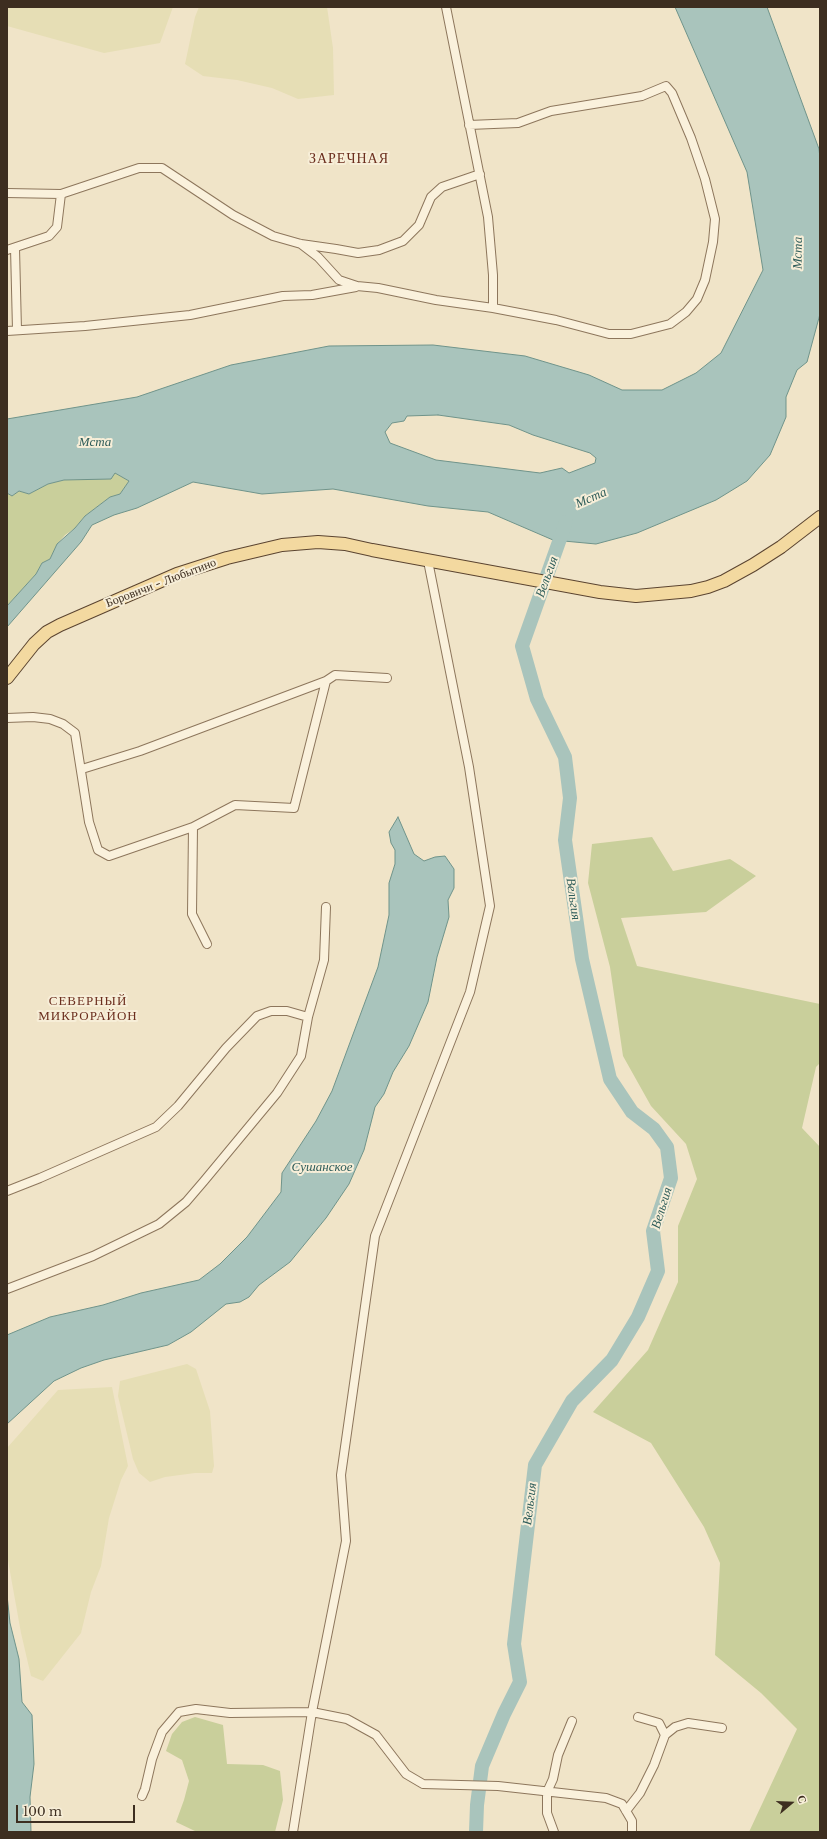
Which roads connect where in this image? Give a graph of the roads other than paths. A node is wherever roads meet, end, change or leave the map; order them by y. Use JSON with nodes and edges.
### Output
{"nodes":[{"id":1,"x":446,"y":7,"type":"edge"},
{"id":2,"x":469,"y":125,"type":"junction"},
{"id":3,"x":480,"y":174,"type":"junction"},
{"id":4,"x":7,"y":193,"type":"edge"},
{"id":5,"x":61,"y":194,"type":"junction"},
{"id":6,"x":301,"y":244,"type":"junction"},
{"id":7,"x":11,"y":249,"type":"edge"},
{"id":8,"x":357,"y":286,"type":"junction"},
{"id":9,"x":493,"y":308,"type":"junction"},
{"id":10,"x":17,"y":330,"type":"junction"},
{"id":11,"x":7,"y":331,"type":"edge"},
{"id":12,"x":820,"y":517,"type":"edge"},
{"id":13,"x":428,"y":560,"type":"junction"},
{"id":14,"x":7,"y":678,"type":"edge"},
{"id":15,"x":387,"y":678,"type":"dead end"},
{"id":16,"x":326,"y":681,"type":"junction"},
{"id":17,"x":7,"y":718,"type":"edge"},
{"id":18,"x":82,"y":769,"type":"junction"},
{"id":19,"x":193,"y":827,"type":"junction"},
{"id":20,"x":326,"y":907,"type":"dead end"},
{"id":21,"x":207,"y":944,"type":"dead end"},
{"id":22,"x":308,"y":1017,"type":"junction"},
{"id":23,"x":7,"y":1190,"type":"edge"},
{"id":24,"x":7,"y":1289,"type":"edge"},
{"id":25,"x":312,"y":1712,"type":"junction"},
{"id":26,"x":638,"y":1717,"type":"dead end"},
{"id":27,"x":572,"y":1721,"type":"dead end"},
{"id":28,"x":722,"y":1728,"type":"dead end"},
{"id":29,"x":664,"y":1736,"type":"junction"},
{"id":30,"x":547,"y":1792,"type":"junction"},
{"id":31,"x":142,"y":1796,"type":"dead end"},
{"id":32,"x":626,"y":1811,"type":"junction"},
{"id":33,"x":293,"y":1832,"type":"edge"},
{"id":34,"x":554,"y":1832,"type":"edge"},
{"id":35,"x":632,"y":1832,"type":"edge"}],
"edges":[{"from":1,"to":2,"type":"street"},
{"from":2,"to":3,"type":"street"},
{"from":2,"to":9,"type":"street"},
{"from":3,"to":6,"type":"street"},
{"from":3,"to":9,"type":"street"},
{"from":4,"to":5,"type":"street"},
{"from":5,"to":6,"type":"street"},
{"from":5,"to":7,"type":"street"},
{"from":6,"to":8,"type":"street"},
{"from":7,"to":10,"type":"street"},
{"from":8,"to":9,"type":"street"},
{"from":8,"to":10,"type":"street"},
{"from":10,"to":11,"type":"street"},
{"from":12,"to":13,"type":"main road","name":"Боровичи - Любытино"},
{"from":13,"to":14,"type":"main road","name":"Боровичи - Любытино"},
{"from":13,"to":25,"type":"street"},
{"from":15,"to":16,"type":"street"},
{"from":16,"to":18,"type":"street"},
{"from":16,"to":19,"type":"street"},
{"from":17,"to":18,"type":"street"},
{"from":18,"to":19,"type":"street"},
{"from":19,"to":21,"type":"street"},
{"from":20,"to":22,"type":"street"},
{"from":22,"to":23,"type":"street"},
{"from":22,"to":24,"type":"street"},
{"from":25,"to":30,"type":"street"},
{"from":25,"to":31,"type":"street"},
{"from":25,"to":33,"type":"street"},
{"from":26,"to":29,"type":"street"},
{"from":27,"to":30,"type":"street"},
{"from":28,"to":29,"type":"street"},
{"from":29,"to":32,"type":"street"},
{"from":30,"to":32,"type":"street"},
{"from":30,"to":34,"type":"street"},
{"from":32,"to":35,"type":"street"}]}
